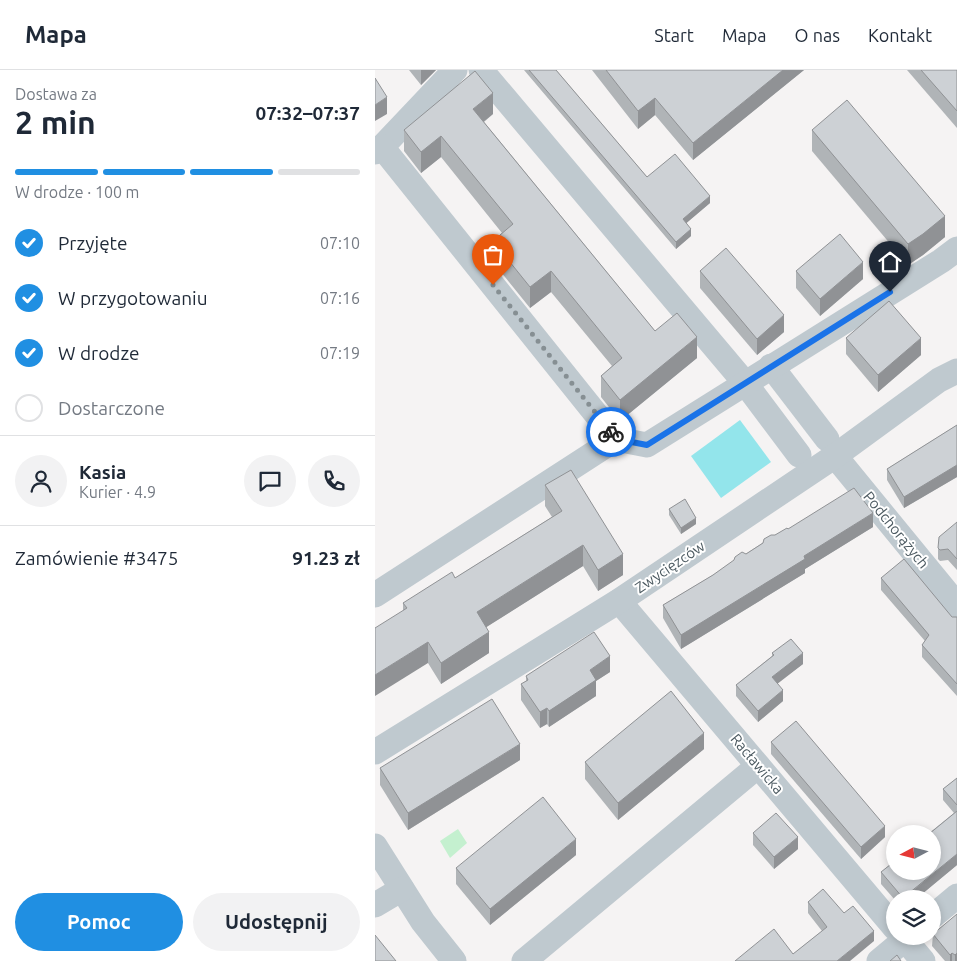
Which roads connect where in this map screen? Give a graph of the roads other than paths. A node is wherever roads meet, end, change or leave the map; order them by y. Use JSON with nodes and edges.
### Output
{"nodes":[{"id":1,"x":455,"y":70,"type":"edge"},
{"id":2,"x":481,"y":70,"type":"edge"},
{"id":3,"x":378,"y":150,"type":"edge"},
{"id":4,"x":957,"y":249,"type":"edge"},
{"id":5,"x":771,"y":366,"type":"junction"},
{"id":6,"x":957,"y":371,"type":"edge"},
{"id":7,"x":745,"y":383,"type":"junction"},
{"id":8,"x":616,"y":439,"type":"junction"},
{"id":9,"x":831,"y":448,"type":"junction"},
{"id":10,"x":799,"y":455,"type":"dead end"},
{"id":11,"x":375,"y":595,"type":"edge"},
{"id":12,"x":619,"y":601,"type":"junction"},
{"id":13,"x":957,"y":605,"type":"edge"},
{"id":14,"x":375,"y":752,"type":"edge"},
{"id":15,"x":758,"y":766,"type":"junction"},
{"id":16,"x":375,"y":846,"type":"edge"},
{"id":17,"x":402,"y":889,"type":"junction"},
{"id":18,"x":957,"y":896,"type":"edge"},
{"id":19,"x":375,"y":905,"type":"edge"},
{"id":20,"x":941,"y":909,"type":"edge"},
{"id":21,"x":886,"y":915,"type":"edge"},
{"id":22,"x":894,"y":945,"type":"edge"},
{"id":23,"x":911,"y":945,"type":"edge"},
{"id":24,"x":454,"y":961,"type":"edge"},
{"id":25,"x":524,"y":961,"type":"edge"},
{"id":26,"x":879,"y":961,"type":"edge"},
{"id":27,"x":923,"y":961,"type":"edge"}],
"edges":[{"from":1,"to":3,"type":"street"},
{"from":2,"to":7,"type":"street"},
{"from":3,"to":8,"type":"street"},
{"from":4,"to":5,"type":"street"},
{"from":5,"to":7,"type":"street"},
{"from":5,"to":9,"type":"street","name":"Podchorążych"},
{"from":6,"to":9,"type":"street","name":"Zwycięzców"},
{"from":7,"to":8,"type":"street"},
{"from":7,"to":10,"type":"street"},
{"from":8,"to":11,"type":"street"},
{"from":9,"to":12,"type":"street","name":"Zwycięzców"},
{"from":9,"to":13,"type":"street","name":"Podchorążych"},
{"from":12,"to":14,"type":"street","name":"Zwycięzców"},
{"from":12,"to":15,"type":"street","name":"Racławicka"},
{"from":15,"to":21,"type":"street","name":"Racławicka"},
{"from":15,"to":25,"type":"street"},
{"from":16,"to":17,"type":"street"},
{"from":17,"to":19,"type":"street"},
{"from":17,"to":24,"type":"street"},
{"from":18,"to":20,"type":"street"},
{"from":22,"to":26,"type":"street"},
{"from":23,"to":27,"type":"street","name":"Racławicka"}]}
